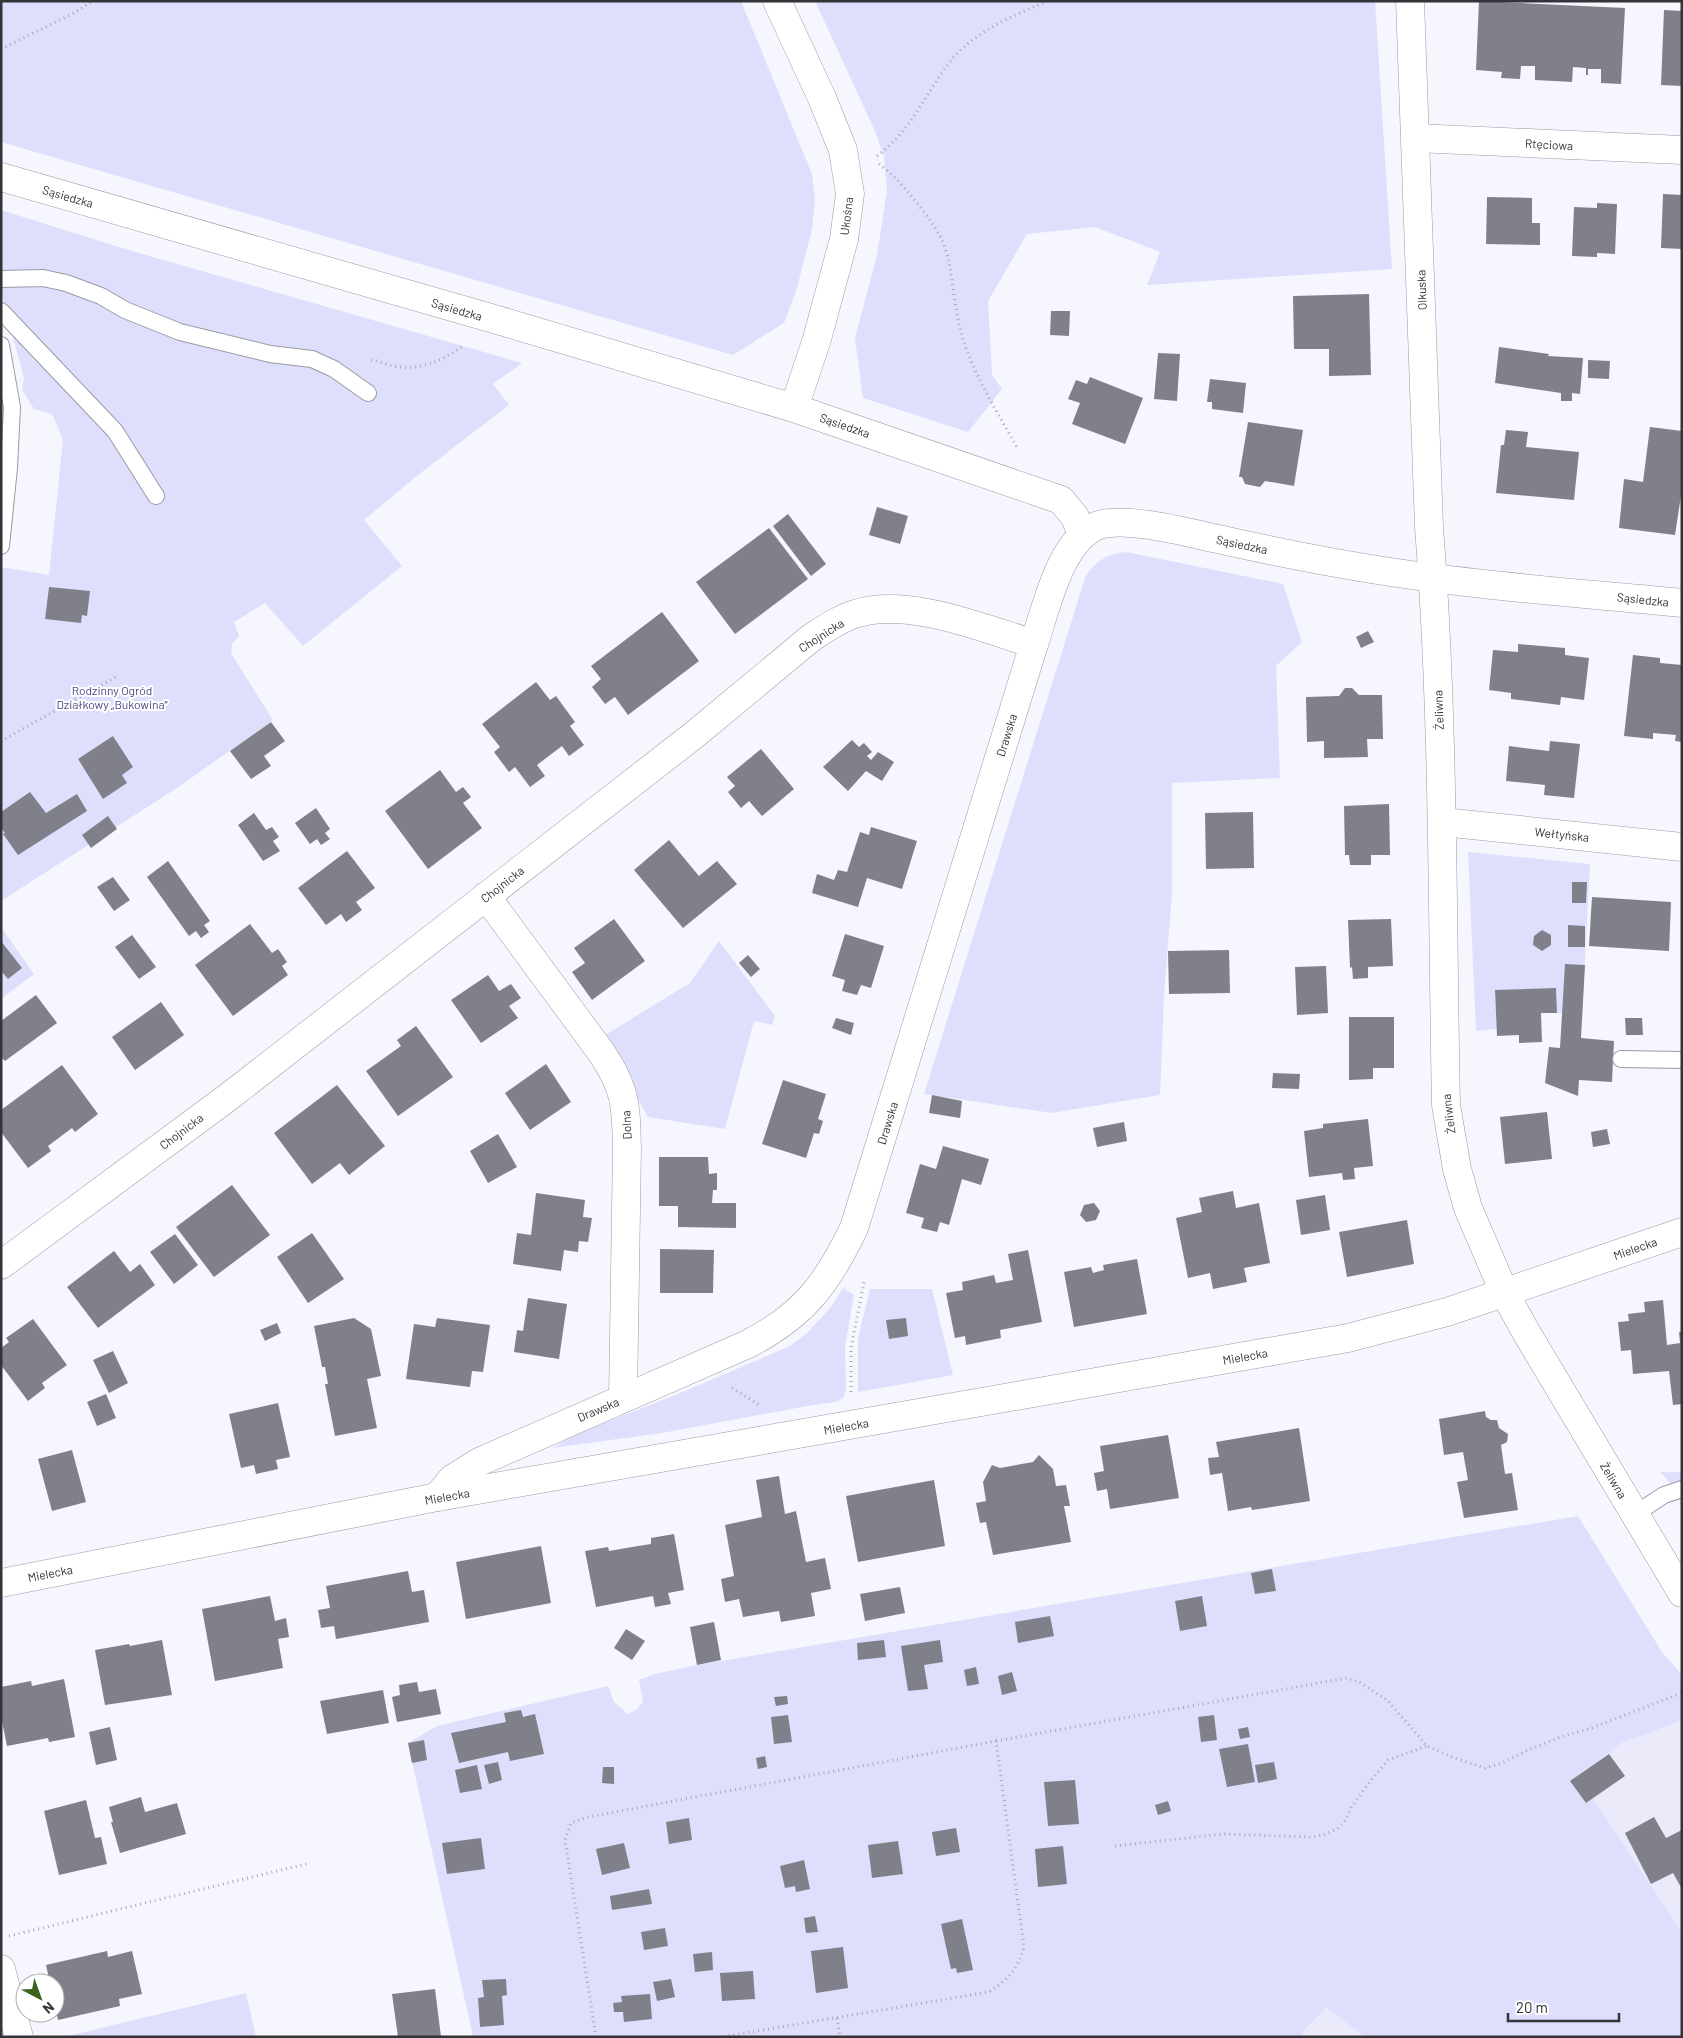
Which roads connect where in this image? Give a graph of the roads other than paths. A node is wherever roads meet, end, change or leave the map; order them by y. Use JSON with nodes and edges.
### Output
{"nodes":[{"id":1,"x":777,"y":1,"type":"edge"},
{"id":2,"x":1410,"y":1,"type":"edge"},
{"id":3,"x":1416,"y":138,"type":"junction"},
{"id":4,"x":1682,"y":150,"type":"edge"},
{"id":5,"x":1,"y":177,"type":"edge"},
{"id":6,"x":1,"y":279,"type":"edge"},
{"id":7,"x":1,"y":311,"type":"edge"},
{"id":8,"x":1,"y":345,"type":"edge"},
{"id":9,"x":368,"y":393,"type":"dead end"},
{"id":10,"x":794,"y":408,"type":"junction"},
{"id":11,"x":156,"y":496,"type":"dead end"},
{"id":12,"x":1082,"y":535,"type":"junction"},
{"id":13,"x":1,"y":546,"type":"edge"},
{"id":14,"x":1433,"y":578,"type":"junction"},
{"id":15,"x":1682,"y":603,"type":"edge"},
{"id":16,"x":1034,"y":644,"type":"junction"},
{"id":17,"x":1443,"y":822,"type":"junction"},
{"id":18,"x":1682,"y":847,"type":"edge"},
{"id":19,"x":486,"y":896,"type":"junction"},
{"id":20,"x":1621,"y":1059,"type":"dead end"},
{"id":21,"x":1682,"y":1060,"type":"edge"},
{"id":22,"x":1682,"y":1232,"type":"edge"},
{"id":23,"x":1,"y":1265,"type":"edge"},
{"id":24,"x":1504,"y":1292,"type":"junction"},
{"id":25,"x":623,"y":1398,"type":"junction"},
{"id":26,"x":1682,"y":1489,"type":"edge"},
{"id":27,"x":437,"y":1497,"type":"junction"},
{"id":28,"x":1635,"y":1514,"type":"junction"},
{"id":29,"x":1,"y":1583,"type":"edge"},
{"id":30,"x":1682,"y":1593,"type":"edge"},
{"id":31,"x":1,"y":1969,"type":"edge"},
{"id":32,"x":18,"y":2037,"type":"edge"}],
"edges":[{"from":1,"to":10,"type":"street","name":"Ukośna"},
{"from":2,"to":3,"type":"street","name":"Olkuska"},
{"from":3,"to":4,"type":"street","name":"Rtęciowa"},
{"from":3,"to":14,"type":"street","name":"Olkuska"},
{"from":5,"to":10,"type":"street","name":"Sąsiedzka"},
{"from":6,"to":9,"type":"lane"},
{"from":7,"to":11,"type":"lane"},
{"from":8,"to":13,"type":"lane"},
{"from":10,"to":12,"type":"street","name":"Sąsiedzka"},
{"from":12,"to":14,"type":"street","name":"Sąsiedzka"},
{"from":12,"to":16,"type":"street","name":"Drawska"},
{"from":14,"to":15,"type":"street","name":"Sąsiedzka"},
{"from":14,"to":17,"type":"street","name":"Żeliwna"},
{"from":16,"to":19,"type":"street","name":"Chojnicka"},
{"from":16,"to":25,"type":"street","name":"Drawska"},
{"from":17,"to":18,"type":"street","name":"Wełtyńska"},
{"from":17,"to":24,"type":"street","name":"Żeliwna"},
{"from":19,"to":23,"type":"street","name":"Chojnicka"},
{"from":19,"to":25,"type":"street","name":"Dolna"},
{"from":20,"to":21,"type":"lane"},
{"from":22,"to":24,"type":"street","name":"Mielecka"},
{"from":24,"to":27,"type":"street","name":"Mielecka"},
{"from":24,"to":28,"type":"street","name":"Żeliwna"},
{"from":25,"to":27,"type":"street","name":"Drawska"},
{"from":26,"to":28,"type":"lane"},
{"from":27,"to":29,"type":"street","name":"Mielecka"},
{"from":28,"to":30,"type":"street","name":"Żeliwna"},
{"from":31,"to":32,"type":"street"}]}
